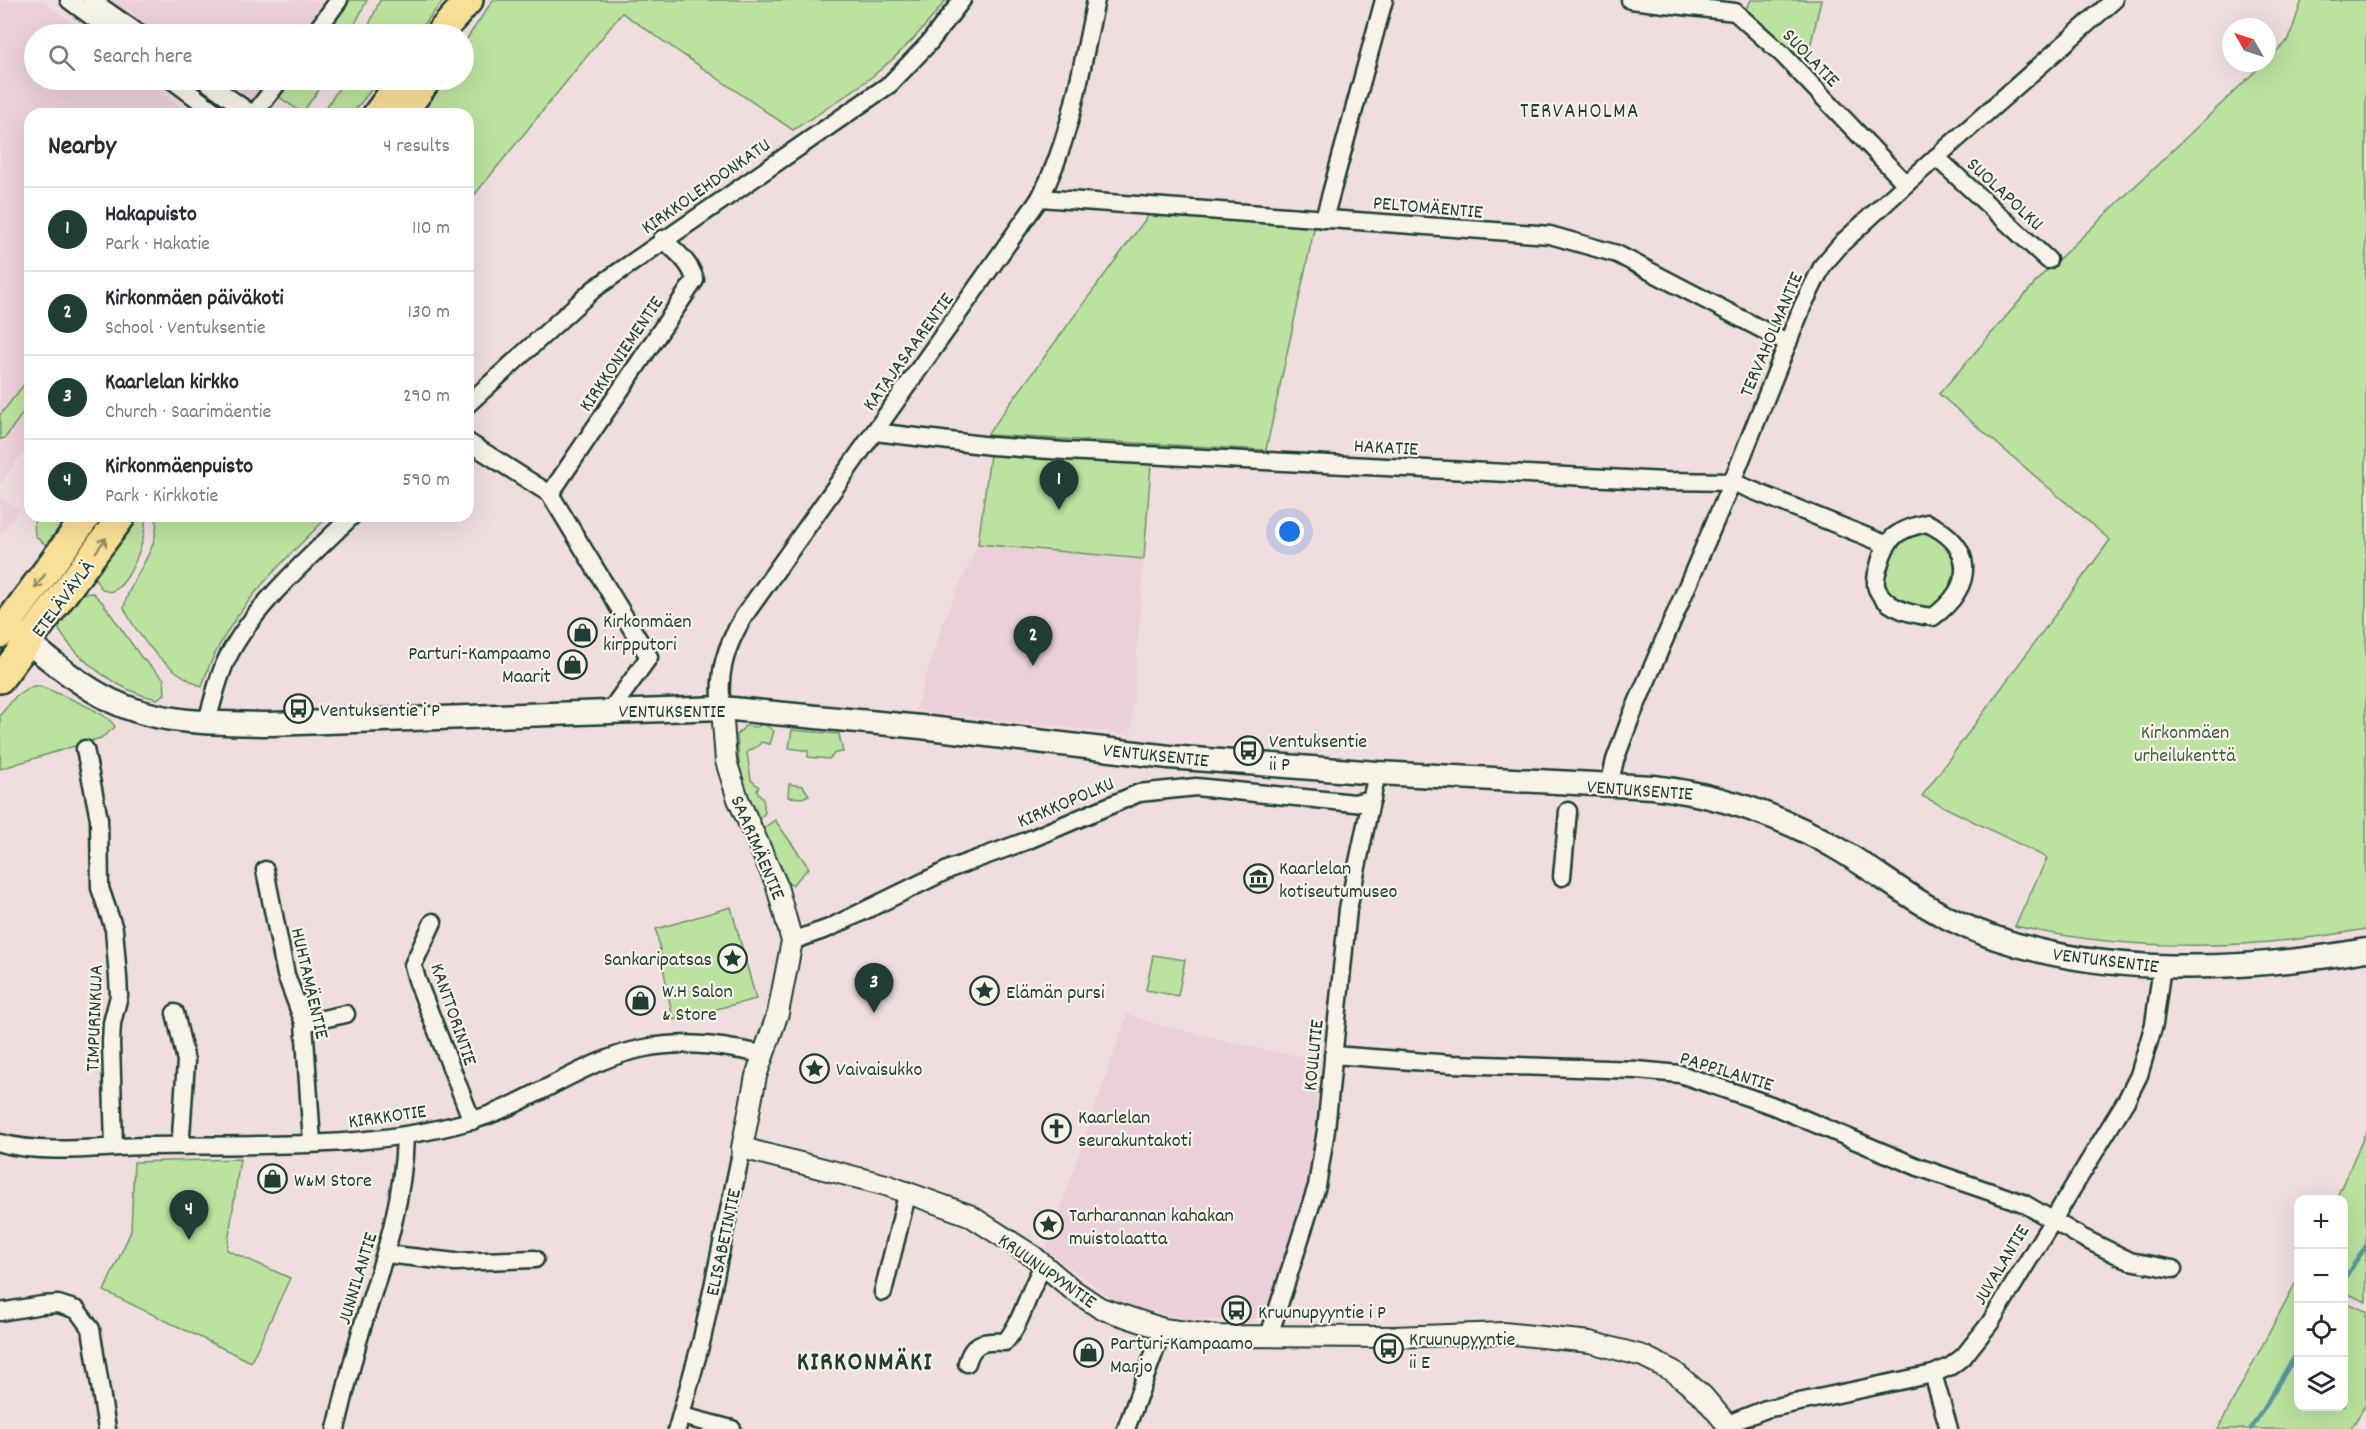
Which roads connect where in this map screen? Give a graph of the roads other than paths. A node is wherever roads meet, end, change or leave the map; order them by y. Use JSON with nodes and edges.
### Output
{"nodes":[{"id":1,"x":69,"y":0,"type":"edge"},
{"id":2,"x":91,"y":0,"type":"edge"},
{"id":3,"x":339,"y":0,"type":"edge"},
{"id":4,"x":469,"y":0,"type":"edge"},
{"id":5,"x":478,"y":0,"type":"edge"},
{"id":6,"x":962,"y":0,"type":"edge"},
{"id":7,"x":1096,"y":0,"type":"edge"},
{"id":8,"x":1384,"y":0,"type":"edge"},
{"id":9,"x":1630,"y":0,"type":"edge"},
{"id":10,"x":2106,"y":3,"type":"edge"},
{"id":11,"x":1739,"y":6,"type":"edge"},
{"id":12,"x":101,"y":24,"type":"edge"},
{"id":13,"x":126,"y":24,"type":"edge"},
{"id":14,"x":321,"y":24,"type":"edge"},
{"id":15,"x":448,"y":24,"type":"edge"},
{"id":16,"x":462,"y":24,"type":"edge"},
{"id":17,"x":186,"y":90,"type":"edge"},
{"id":18,"x":218,"y":90,"type":"edge"},
{"id":19,"x":272,"y":90,"type":"edge"},
{"id":20,"x":395,"y":90,"type":"edge"},
{"id":21,"x":420,"y":90,"type":"edge"},
{"id":22,"x":210,"y":108,"type":"edge"},
{"id":23,"x":244,"y":108,"type":"edge"},
{"id":24,"x":258,"y":108,"type":"edge"},
{"id":25,"x":381,"y":108,"type":"edge"},
{"id":26,"x":406,"y":108,"type":"edge"},
{"id":27,"x":1936,"y":157,"type":"junction"},
{"id":28,"x":1906,"y":184,"type":"junction"},
{"id":29,"x":1040,"y":198,"type":"junction"},
{"id":30,"x":1324,"y":219,"type":"junction"},
{"id":31,"x":662,"y":239,"type":"junction"},
{"id":32,"x":2048,"y":260,"type":"dead end"},
{"id":33,"x":1788,"y":343,"type":"junction"},
{"id":34,"x":474,"y":399,"type":"edge"},
{"id":35,"x":875,"y":432,"type":"junction"},
{"id":36,"x":474,"y":446,"type":"edge"},
{"id":37,"x":1732,"y":482,"type":"junction"},
{"id":38,"x":550,"y":494,"type":"junction"},
{"id":39,"x":83,"y":522,"type":"edge"},
{"id":40,"x":118,"y":522,"type":"edge"},
{"id":41,"x":346,"y":522,"type":"edge"},
{"id":42,"x":1885,"y":544,"type":"junction"},
{"id":43,"x":3,"y":630,"type":"edge"},
{"id":44,"x":28,"y":642,"type":"junction"},
{"id":45,"x":0,"y":679,"type":"edge"},
{"id":46,"x":722,"y":708,"type":"junction"},
{"id":47,"x":610,"y":711,"type":"junction"},
{"id":48,"x":206,"y":723,"type":"junction"},
{"id":49,"x":85,"y":749,"type":"dead end"},
{"id":50,"x":1377,"y":773,"type":"junction"},
{"id":51,"x":1609,"y":786,"type":"junction"},
{"id":52,"x":1372,"y":799,"type":"junction"},
{"id":53,"x":1568,"y":811,"type":"dead end"},
{"id":54,"x":265,"y":870,"type":"dead end"},
{"id":55,"x":1562,"y":877,"type":"dead end"},
{"id":56,"x":433,"y":922,"type":"dead end"},
{"id":57,"x":792,"y":940,"type":"junction"},
{"id":58,"x":2366,"y":950,"type":"edge"},
{"id":59,"x":2162,"y":966,"type":"junction"},
{"id":60,"x":175,"y":1013,"type":"dead end"},
{"id":61,"x":346,"y":1014,"type":"dead end"},
{"id":62,"x":304,"y":1023,"type":"junction"},
{"id":63,"x":763,"y":1054,"type":"junction"},
{"id":64,"x":1333,"y":1055,"type":"junction"},
{"id":65,"x":472,"y":1121,"type":"junction"},
{"id":66,"x":405,"y":1137,"type":"junction"},
{"id":67,"x":0,"y":1143,"type":"edge"},
{"id":68,"x":312,"y":1143,"type":"junction"},
{"id":69,"x":184,"y":1146,"type":"junction"},
{"id":70,"x":114,"y":1148,"type":"junction"},
{"id":71,"x":742,"y":1148,"type":"junction"},
{"id":72,"x":908,"y":1191,"type":"junction"},
{"id":73,"x":2052,"y":1219,"type":"junction"},
{"id":74,"x":386,"y":1254,"type":"junction"},
{"id":75,"x":535,"y":1259,"type":"dead end"},
{"id":76,"x":1044,"y":1265,"type":"junction"},
{"id":77,"x":2173,"y":1269,"type":"dead end"},
{"id":78,"x":883,"y":1292,"type":"dead end"},
{"id":79,"x":0,"y":1312,"type":"edge"},
{"id":80,"x":1163,"y":1329,"type":"junction"},
{"id":81,"x":1269,"y":1336,"type":"junction"},
{"id":82,"x":967,"y":1362,"type":"dead end"},
{"id":83,"x":1933,"y":1374,"type":"junction"},
{"id":84,"x":680,"y":1423,"type":"edge"},
{"id":85,"x":1730,"y":1427,"type":"edge"},
{"id":86,"x":107,"y":1429,"type":"edge"},
{"id":87,"x":336,"y":1429,"type":"edge"},
{"id":88,"x":732,"y":1429,"type":"edge"},
{"id":89,"x":1126,"y":1429,"type":"edge"},
{"id":90,"x":1949,"y":1429,"type":"edge"}],
"edges":[{"from":1,"to":12,"type":"street"},
{"from":2,"to":13,"type":"street"},
{"from":3,"to":14,"type":"street"},
{"from":4,"to":15,"type":"highway"},
{"from":5,"to":16,"type":"highway"},
{"from":6,"to":31,"type":"street","name":"KIRKKOLEHDONKATU"},
{"from":7,"to":29,"type":"street","name":"KATAJASAARENTIE"},
{"from":8,"to":30,"type":"street"},
{"from":9,"to":11,"type":"street","name":"SUOLATIE"},
{"from":10,"to":27,"type":"street","name":"TERVAHOLMANTIE"},
{"from":11,"to":28,"type":"street","name":"SUOLATIE"},
{"from":17,"to":22,"type":"street"},
{"from":18,"to":23,"type":"street"},
{"from":19,"to":24,"type":"street"},
{"from":20,"to":25,"type":"highway"},
{"from":21,"to":26,"type":"highway"},
{"from":27,"to":28,"type":"street","name":"TERVAHOLMANTIE"},
{"from":27,"to":32,"type":"street","name":"SUOLAPOLKU"},
{"from":28,"to":33,"type":"street","name":"TERVAHOLMANTIE"},
{"from":29,"to":30,"type":"street","name":"PELTOMÄENTIE"},
{"from":29,"to":35,"type":"street","name":"KATAJASAARENTIE"},
{"from":30,"to":33,"type":"street","name":"PELTOMÄENTIE"},
{"from":31,"to":34,"type":"street","name":"KIRKKOLEHDONKATU"},
{"from":31,"to":38,"type":"street","name":"KIRKKONIEMENTIE"},
{"from":33,"to":37,"type":"street","name":"TERVAHOLMANTIE"},
{"from":35,"to":37,"type":"street","name":"HAKATIE"},
{"from":35,"to":46,"type":"street","name":"KATAJASAARENTIE"},
{"from":36,"to":38,"type":"street"},
{"from":37,"to":42,"type":"street","name":"HAKATIE"},
{"from":37,"to":51,"type":"street","name":"TERVAHOLMANTIE"},
{"from":38,"to":47,"type":"street"},
{"from":39,"to":43,"type":"highway","name":"ETELÄVÄYLÄ","one_way":true},
{"from":44,"to":40,"type":"highway","name":"ETELÄVÄYLÄ","one_way":true},
{"from":41,"to":48,"type":"street"},
{"from":42,"to":42,"type":"street"},
{"from":43,"to":44,"type":"main road","name":"VENTUKSENTIE"},
{"from":44,"to":45,"type":"highway","name":"ETELÄVÄYLÄ"},
{"from":44,"to":48,"type":"main road","name":"VENTUKSENTIE"},
{"from":46,"to":47,"type":"main road","name":"VENTUKSENTIE"},
{"from":46,"to":50,"type":"main road","name":"VENTUKSENTIE"},
{"from":46,"to":57,"type":"street","name":"SAARIMÄENTIE"},
{"from":47,"to":48,"type":"main road","name":"VENTUKSENTIE"},
{"from":49,"to":70,"type":"street","name":"TIMPURINKUJA"},
{"from":50,"to":51,"type":"main road","name":"VENTUKSENTIE"},
{"from":50,"to":52,"type":"street","name":"KOULUTIE"},
{"from":51,"to":59,"type":"main road","name":"VENTUKSENTIE"},
{"from":52,"to":57,"type":"street","name":"KIRKKOPOLKU"},
{"from":52,"to":64,"type":"street","name":"KOULUTIE"},
{"from":53,"to":55,"type":"street"},
{"from":54,"to":62,"type":"street","name":"HUHTAMÄENTIE"},
{"from":56,"to":65,"type":"street","name":"KANTTORINTIE"},
{"from":57,"to":63,"type":"street","name":"SAARIMÄENTIE"},
{"from":58,"to":59,"type":"main road","name":"VENTUKSENTIE"},
{"from":59,"to":73,"type":"street","name":"JUVALANTIE"},
{"from":60,"to":69,"type":"street"},
{"from":61,"to":62,"type":"street"},
{"from":62,"to":68,"type":"street","name":"HUHTAMÄENTIE"},
{"from":63,"to":65,"type":"street","name":"KIRKKOTIE"},
{"from":63,"to":71,"type":"street","name":"ELISABETINTIE"},
{"from":64,"to":73,"type":"street","name":"PAPPILANTIE"},
{"from":64,"to":81,"type":"street","name":"KOULUTIE"},
{"from":65,"to":66,"type":"street","name":"KIRKKOTIE"},
{"from":66,"to":68,"type":"street","name":"KIRKKOTIE"},
{"from":66,"to":74,"type":"street","name":"JUNNILANTIE"},
{"from":67,"to":70,"type":"street","name":"KIRKKOTIE"},
{"from":68,"to":69,"type":"street","name":"KIRKKOTIE"},
{"from":69,"to":70,"type":"street","name":"KIRKKOTIE"},
{"from":71,"to":72,"type":"street","name":"KRUUNUPYYNTIE"},
{"from":71,"to":84,"type":"street","name":"ELISABETINTIE"},
{"from":72,"to":76,"type":"street","name":"KRUUNUPYYNTIE"},
{"from":72,"to":78,"type":"street"},
{"from":73,"to":77,"type":"street","name":"PAPPILANTIE"},
{"from":73,"to":83,"type":"street","name":"JUVALANTIE"},
{"from":74,"to":75,"type":"street"},
{"from":74,"to":87,"type":"street","name":"JUNNILANTIE"},
{"from":76,"to":80,"type":"street","name":"KRUUNUPYYNTIE"},
{"from":76,"to":82,"type":"street"},
{"from":79,"to":86,"type":"street"},
{"from":80,"to":81,"type":"street","name":"KRUUNUPYYNTIE"},
{"from":80,"to":89,"type":"street"},
{"from":81,"to":85,"type":"street","name":"KRUUNUPYYNTIE"},
{"from":83,"to":85,"type":"street","name":"JUVALANTIE"},
{"from":83,"to":90,"type":"street"},
{"from":84,"to":88,"type":"street"}]}
